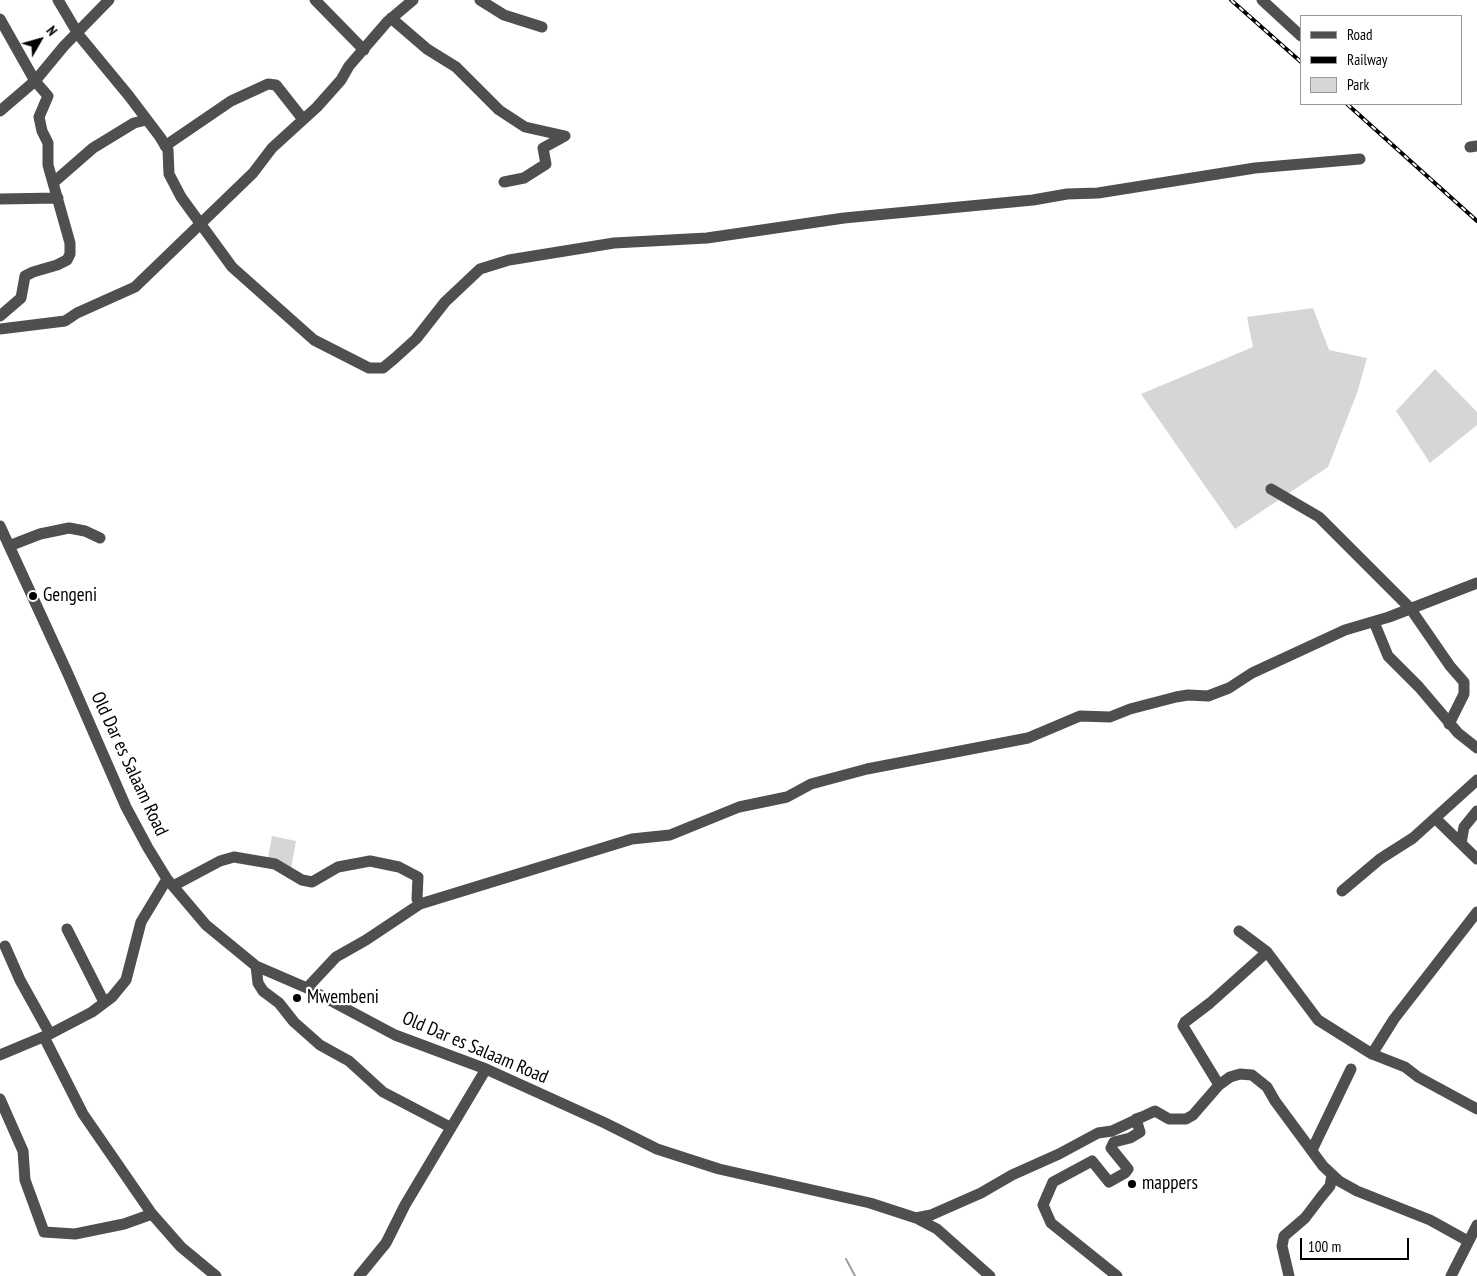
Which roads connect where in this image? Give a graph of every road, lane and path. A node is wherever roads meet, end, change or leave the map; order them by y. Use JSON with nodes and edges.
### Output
{"nodes":[{"id":1,"x":58,"y":0,"type":"edge"},
{"id":2,"x":109,"y":0,"type":"edge"},
{"id":3,"x":315,"y":0,"type":"edge"},
{"id":4,"x":412,"y":0,"type":"edge"},
{"id":5,"x":480,"y":0,"type":"edge"},
{"id":6,"x":1262,"y":0,"type":"edge"},
{"id":7,"x":392,"y":18,"type":"junction"},
{"id":8,"x":0,"y":19,"type":"edge"},
{"id":9,"x":542,"y":27,"type":"dead end"},
{"id":10,"x":77,"y":32,"type":"junction"},
{"id":11,"x":1300,"y":35,"type":"edge"},
{"id":12,"x":364,"y":50,"type":"junction"},
{"id":13,"x":35,"y":81,"type":"junction"},
{"id":14,"x":0,"y":111,"type":"edge"},
{"id":15,"x":302,"y":118,"type":"junction"},
{"id":16,"x":146,"y":120,"type":"junction"},
{"id":17,"x":165,"y":146,"type":"junction"},
{"id":18,"x":1360,"y":158,"type":"dead end"},
{"id":19,"x":54,"y":182,"type":"junction"},
{"id":20,"x":504,"y":182,"type":"dead end"},
{"id":21,"x":58,"y":198,"type":"junction"},
{"id":22,"x":0,"y":199,"type":"edge"},
{"id":23,"x":200,"y":222,"type":"junction"},
{"id":24,"x":0,"y":316,"type":"edge"},
{"id":25,"x":0,"y":329,"type":"edge"},
{"id":26,"x":1271,"y":490,"type":"dead end"},
{"id":27,"x":0,"y":526,"type":"edge"},
{"id":28,"x":100,"y":538,"type":"dead end"},
{"id":29,"x":9,"y":546,"type":"junction"},
{"id":30,"x":1477,"y":584,"type":"edge"},
{"id":31,"x":1410,"y":608,"type":"junction"},
{"id":32,"x":1374,"y":622,"type":"junction"},
{"id":33,"x":1449,"y":724,"type":"junction"},
{"id":34,"x":1477,"y":748,"type":"edge"},
{"id":35,"x":1476,"y":783,"type":"edge"},
{"id":36,"x":1477,"y":811,"type":"edge"},
{"id":37,"x":1436,"y":819,"type":"junction"},
{"id":38,"x":1460,"y":842,"type":"junction"},
{"id":39,"x":1477,"y":859,"type":"edge"},
{"id":40,"x":170,"y":883,"type":"junction"},
{"id":41,"x":1342,"y":891,"type":"dead end"},
{"id":42,"x":420,"y":904,"type":"junction"},
{"id":43,"x":1476,"y":914,"type":"edge"},
{"id":44,"x":67,"y":929,"type":"dead end"},
{"id":45,"x":1239,"y":932,"type":"dead end"},
{"id":46,"x":5,"y":946,"type":"dead end"},
{"id":47,"x":1267,"y":952,"type":"junction"},
{"id":48,"x":256,"y":966,"type":"junction"},
{"id":49,"x":307,"y":988,"type":"junction"},
{"id":50,"x":104,"y":1002,"type":"junction"},
{"id":51,"x":47,"y":1035,"type":"junction"},
{"id":52,"x":1372,"y":1054,"type":"junction"},
{"id":53,"x":0,"y":1056,"type":"edge"},
{"id":54,"x":486,"y":1069,"type":"junction"},
{"id":55,"x":1351,"y":1069,"type":"dead end"},
{"id":56,"x":1219,"y":1085,"type":"junction"},
{"id":57,"x":0,"y":1099,"type":"edge"},
{"id":58,"x":1477,"y":1109,"type":"edge"},
{"id":59,"x":1136,"y":1119,"type":"junction"},
{"id":60,"x":450,"y":1127,"type":"junction"},
{"id":61,"x":1312,"y":1150,"type":"junction"},
{"id":62,"x":1332,"y":1175,"type":"junction"},
{"id":63,"x":152,"y":1214,"type":"junction"},
{"id":64,"x":916,"y":1218,"type":"junction"},
{"id":65,"x":1477,"y":1225,"type":"edge"},
{"id":66,"x":1468,"y":1241,"type":"junction"},
{"id":67,"x":216,"y":1276,"type":"edge"},
{"id":68,"x":359,"y":1276,"type":"edge"},
{"id":69,"x":990,"y":1276,"type":"edge"},
{"id":70,"x":1117,"y":1276,"type":"edge"},
{"id":71,"x":1289,"y":1276,"type":"edge"},
{"id":72,"x":1451,"y":1276,"type":"edge"}],
"edges":[{"from":1,"to":10,"type":"street"},
{"from":2,"to":10,"type":"street"},
{"from":3,"to":12,"type":"street"},
{"from":4,"to":7,"type":"street"},
{"from":5,"to":9,"type":"street"},
{"from":6,"to":11,"type":"street"},
{"from":7,"to":12,"type":"street"},
{"from":7,"to":20,"type":"street"},
{"from":8,"to":13,"type":"street"},
{"from":10,"to":13,"type":"street"},
{"from":10,"to":16,"type":"street"},
{"from":12,"to":15,"type":"street"},
{"from":13,"to":14,"type":"street"},
{"from":13,"to":19,"type":"street"},
{"from":15,"to":17,"type":"street"},
{"from":15,"to":23,"type":"street"},
{"from":16,"to":17,"type":"street"},
{"from":16,"to":19,"type":"street"},
{"from":17,"to":23,"type":"street"},
{"from":18,"to":23,"type":"street"},
{"from":19,"to":21,"type":"street"},
{"from":21,"to":22,"type":"street"},
{"from":21,"to":24,"type":"street"},
{"from":23,"to":25,"type":"street"},
{"from":26,"to":31,"type":"street"},
{"from":27,"to":29,"type":"street","name":"Old Dar es Salaam Road"},
{"from":28,"to":29,"type":"street"},
{"from":29,"to":40,"type":"street","name":"Old Dar es Salaam Road"},
{"from":30,"to":31,"type":"street"},
{"from":31,"to":32,"type":"street"},
{"from":31,"to":33,"type":"street"},
{"from":32,"to":33,"type":"street"},
{"from":32,"to":42,"type":"street"},
{"from":33,"to":34,"type":"street"},
{"from":35,"to":37,"type":"street"},
{"from":36,"to":38,"type":"street"},
{"from":37,"to":38,"type":"street"},
{"from":37,"to":41,"type":"street"},
{"from":38,"to":39,"type":"street"},
{"from":40,"to":42,"type":"street"},
{"from":40,"to":48,"type":"street","name":"Old Dar es Salaam Road"},
{"from":40,"to":50,"type":"street"},
{"from":42,"to":49,"type":"street"},
{"from":43,"to":52,"type":"street"},
{"from":44,"to":50,"type":"street"},
{"from":45,"to":47,"type":"street"},
{"from":46,"to":51,"type":"street"},
{"from":47,"to":52,"type":"street"},
{"from":47,"to":56,"type":"street"},
{"from":48,"to":49,"type":"street","name":"Old Dar es Salaam Road"},
{"from":48,"to":60,"type":"street"},
{"from":49,"to":54,"type":"street","name":"Old Dar es Salaam Road"},
{"from":50,"to":51,"type":"street"},
{"from":51,"to":53,"type":"street"},
{"from":51,"to":63,"type":"street"},
{"from":52,"to":58,"type":"street"},
{"from":54,"to":60,"type":"street"},
{"from":54,"to":64,"type":"street","name":"Old Dar es Salaam Road"},
{"from":55,"to":61,"type":"street"},
{"from":56,"to":59,"type":"street"},
{"from":56,"to":61,"type":"street"},
{"from":57,"to":63,"type":"street"},
{"from":59,"to":64,"type":"street"},
{"from":59,"to":70,"type":"street"},
{"from":60,"to":68,"type":"street"},
{"from":61,"to":62,"type":"street"},
{"from":62,"to":66,"type":"street"},
{"from":62,"to":71,"type":"street"},
{"from":63,"to":67,"type":"street"},
{"from":64,"to":69,"type":"street","name":"Old Dar es Salaam Road"},
{"from":65,"to":66,"type":"street"},
{"from":66,"to":72,"type":"street"}]}
